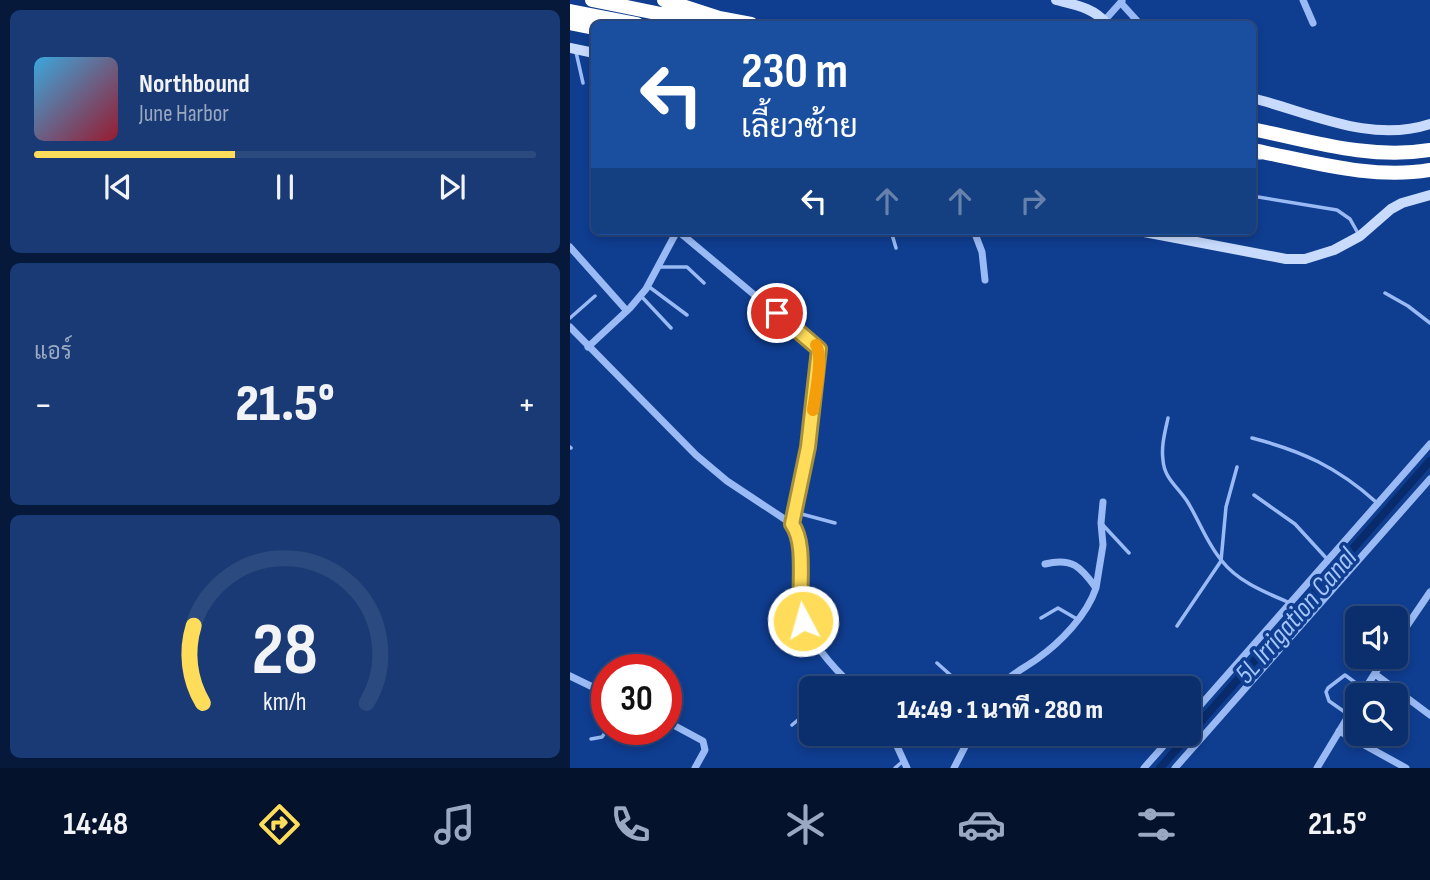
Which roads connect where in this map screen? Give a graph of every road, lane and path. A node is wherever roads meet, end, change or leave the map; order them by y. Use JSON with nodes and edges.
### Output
{"nodes":[{"id":1,"x":592,"y":0,"type":"edge"},
{"id":2,"x":664,"y":0,"type":"edge"},
{"id":3,"x":1056,"y":0,"type":"edge"},
{"id":4,"x":1303,"y":0,"type":"edge"},
{"id":5,"x":1122,"y":1,"type":"edge"},
{"id":6,"x":1073,"y":2,"type":"edge"},
{"id":7,"x":570,"y":11,"type":"edge"},
{"id":8,"x":719,"y":18,"type":"junction"},
{"id":9,"x":622,"y":21,"type":"edge"},
{"id":10,"x":735,"y":21,"type":"edge"},
{"id":11,"x":1103,"y":21,"type":"edge"},
{"id":12,"x":1107,"y":21,"type":"edge"},
{"id":13,"x":1138,"y":21,"type":"edge"},
{"id":14,"x":570,"y":23,"type":"edge"},
{"id":15,"x":1313,"y":23,"type":"dead end"},
{"id":16,"x":591,"y":27,"type":"edge"},
{"id":17,"x":572,"y":49,"type":"edge"},
{"id":18,"x":591,"y":52,"type":"edge"},
{"id":19,"x":583,"y":83,"type":"dead end"},
{"id":20,"x":1256,"y":99,"type":"edge"},
{"id":21,"x":1429,"y":124,"type":"edge"},
{"id":22,"x":1256,"y":130,"type":"edge"},
{"id":23,"x":1429,"y":150,"type":"edge"},
{"id":24,"x":1256,"y":151,"type":"edge"},
{"id":25,"x":1256,"y":158,"type":"edge"},
{"id":26,"x":1295,"y":158,"type":"junction"},
{"id":27,"x":1429,"y":170,"type":"edge"},
{"id":28,"x":1429,"y":195,"type":"edge"},
{"id":29,"x":1256,"y":198,"type":"edge"},
{"id":30,"x":673,"y":235,"type":"edge"},
{"id":31,"x":678,"y":235,"type":"edge"},
{"id":32,"x":892,"y":235,"type":"edge"},
{"id":33,"x":979,"y":235,"type":"edge"},
{"id":34,"x":1160,"y":235,"type":"edge"},
{"id":35,"x":1360,"y":236,"type":"junction"},
{"id":36,"x":570,"y":247,"type":"edge"},
{"id":37,"x":896,"y":248,"type":"dead end"},
{"id":38,"x":659,"y":267,"type":"junction"},
{"id":39,"x":985,"y":280,"type":"dead end"},
{"id":40,"x":704,"y":283,"type":"dead end"},
{"id":41,"x":648,"y":286,"type":"junction"},
{"id":42,"x":1385,"y":293,"type":"dead end"},
{"id":43,"x":641,"y":295,"type":"junction"},
{"id":44,"x":595,"y":296,"type":"dead end"},
{"id":45,"x":627,"y":311,"type":"junction"},
{"id":46,"x":687,"y":315,"type":"dead end"},
{"id":47,"x":570,"y":318,"type":"edge"},
{"id":48,"x":1429,"y":323,"type":"edge"},
{"id":49,"x":570,"y":327,"type":"edge"},
{"id":50,"x":671,"y":328,"type":"dead end"},
{"id":51,"x":588,"y":347,"type":"junction"},
{"id":52,"x":1168,"y":418,"type":"dead end"},
{"id":53,"x":1252,"y":438,"type":"dead end"},
{"id":54,"x":1429,"y":444,"type":"edge"},
{"id":55,"x":1237,"y":467,"type":"dead end"},
{"id":56,"x":1429,"y":480,"type":"edge"},
{"id":57,"x":1254,"y":495,"type":"dead end"},
{"id":58,"x":1103,"y":502,"type":"dead end"},
{"id":59,"x":1378,"y":503,"type":"junction"},
{"id":60,"x":794,"y":512,"type":"junction"},
{"id":61,"x":835,"y":523,"type":"dead end"},
{"id":62,"x":1101,"y":523,"type":"junction"},
{"id":63,"x":792,"y":524,"type":"junction"},
{"id":64,"x":1129,"y":553,"type":"dead end"},
{"id":65,"x":1328,"y":560,"type":"junction"},
{"id":66,"x":1221,"y":561,"type":"junction"},
{"id":67,"x":1045,"y":564,"type":"dead end"},
{"id":68,"x":1096,"y":588,"type":"junction"},
{"id":69,"x":1429,"y":592,"type":"edge"},
{"id":70,"x":1290,"y":603,"type":"junction"},
{"id":71,"x":1041,"y":618,"type":"dead end"},
{"id":72,"x":1077,"y":620,"type":"junction"},
{"id":73,"x":1408,"y":624,"type":"edge"},
{"id":74,"x":1177,"y":626,"type":"dead end"},
{"id":75,"x":937,"y":663,"type":"dead end"},
{"id":76,"x":1378,"y":669,"type":"edge"},
{"id":77,"x":1375,"y":674,"type":"junction"},
{"id":78,"x":570,"y":676,"type":"edge"},
{"id":79,"x":843,"y":676,"type":"edge"},
{"id":80,"x":952,"y":676,"type":"edge"},
{"id":81,"x":1010,"y":676,"type":"edge"},
{"id":82,"x":1353,"y":683,"type":"edge"},
{"id":83,"x":1369,"y":683,"type":"edge"},
{"id":84,"x":591,"y":686,"type":"edge"},
{"id":85,"x":1201,"y":704,"type":"edge"},
{"id":86,"x":1345,"y":712,"type":"edge"},
{"id":87,"x":1429,"y":715,"type":"edge"},
{"id":88,"x":799,"y":719,"type":"edge"},
{"id":89,"x":1345,"y":721,"type":"edge"},
{"id":90,"x":792,"y":725,"type":"dead end"},
{"id":91,"x":682,"y":730,"type":"edge"},
{"id":92,"x":1339,"y":731,"type":"junction"},
{"id":93,"x":896,"y":746,"type":"edge"},
{"id":94,"x":965,"y":746,"type":"edge"},
{"id":95,"x":1163,"y":746,"type":"edge"},
{"id":96,"x":906,"y":765,"type":"edge"},
{"id":97,"x":695,"y":768,"type":"edge"},
{"id":98,"x":895,"y":768,"type":"edge"},
{"id":99,"x":954,"y":768,"type":"edge"},
{"id":100,"x":1144,"y":768,"type":"edge"},
{"id":101,"x":1175,"y":768,"type":"edge"},
{"id":102,"x":1317,"y":768,"type":"edge"},
{"id":103,"x":1404,"y":768,"type":"edge"}],
"edges":[{"from":1,"to":8,"type":"highway"},
{"from":2,"to":8,"type":"highway"},
{"from":3,"to":6,"type":"main road"},
{"from":4,"to":15,"type":"street"},
{"from":5,"to":12,"type":"street"},
{"from":5,"to":13,"type":"street"},
{"from":6,"to":11,"type":"main road"},
{"from":7,"to":9,"type":"highway"},
{"from":8,"to":10,"type":"highway"},
{"from":14,"to":16,"type":"highway"},
{"from":17,"to":18,"type":"main road"},
{"from":17,"to":19,"type":"lane"},
{"from":20,"to":21,"type":"main road"},
{"from":22,"to":23,"type":"highway"},
{"from":24,"to":26,"type":"highway"},
{"from":25,"to":26,"type":"lane"},
{"from":26,"to":27,"type":"highway"},
{"from":28,"to":35,"type":"main road"},
{"from":29,"to":35,"type":"lane"},
{"from":30,"to":38,"type":"street"},
{"from":31,"to":60,"type":"street"},
{"from":32,"to":37,"type":"lane"},
{"from":33,"to":39,"type":"street"},
{"from":34,"to":35,"type":"main road"},
{"from":36,"to":45,"type":"street"},
{"from":38,"to":40,"type":"lane"},
{"from":38,"to":41,"type":"street"},
{"from":41,"to":43,"type":"street"},
{"from":41,"to":46,"type":"lane"},
{"from":42,"to":48,"type":"lane"},
{"from":43,"to":45,"type":"street"},
{"from":43,"to":50,"type":"lane"},
{"from":44,"to":47,"type":"lane"},
{"from":45,"to":51,"type":"street"},
{"from":49,"to":51,"type":"street"},
{"from":51,"to":63,"type":"street"},
{"from":52,"to":66,"type":"lane"},
{"from":53,"to":59,"type":"lane"},
{"from":54,"to":59,"type":"street"},
{"from":55,"to":66,"type":"lane"},
{"from":56,"to":101,"type":"street"},
{"from":57,"to":65,"type":"lane"},
{"from":58,"to":62,"type":"street"},
{"from":59,"to":65,"type":"street"},
{"from":60,"to":61,"type":"lane"},
{"from":60,"to":63,"type":"street"},
{"from":62,"to":64,"type":"lane"},
{"from":62,"to":68,"type":"street"},
{"from":63,"to":79,"type":"street"},
{"from":65,"to":70,"type":"street"},
{"from":66,"to":70,"type":"lane"},
{"from":66,"to":74,"type":"lane"},
{"from":67,"to":68,"type":"street"},
{"from":68,"to":72,"type":"street"},
{"from":69,"to":73,"type":"street"},
{"from":70,"to":85,"type":"street"},
{"from":71,"to":72,"type":"lane"},
{"from":72,"to":81,"type":"street"},
{"from":75,"to":80,"type":"lane"},
{"from":76,"to":77,"type":"street"},
{"from":77,"to":83,"type":"street"},
{"from":77,"to":87,"type":"street"},
{"from":78,"to":84,"type":"street"},
{"from":82,"to":86,"type":"lane"},
{"from":88,"to":90,"type":"lane"},
{"from":89,"to":92,"type":"street"},
{"from":91,"to":97,"type":"street"},
{"from":92,"to":102,"type":"street"},
{"from":92,"to":103,"type":"street"},
{"from":93,"to":96,"type":"street"},
{"from":94,"to":99,"type":"street"},
{"from":95,"to":100,"type":"street"},
{"from":96,"to":98,"type":"lane"}]}
